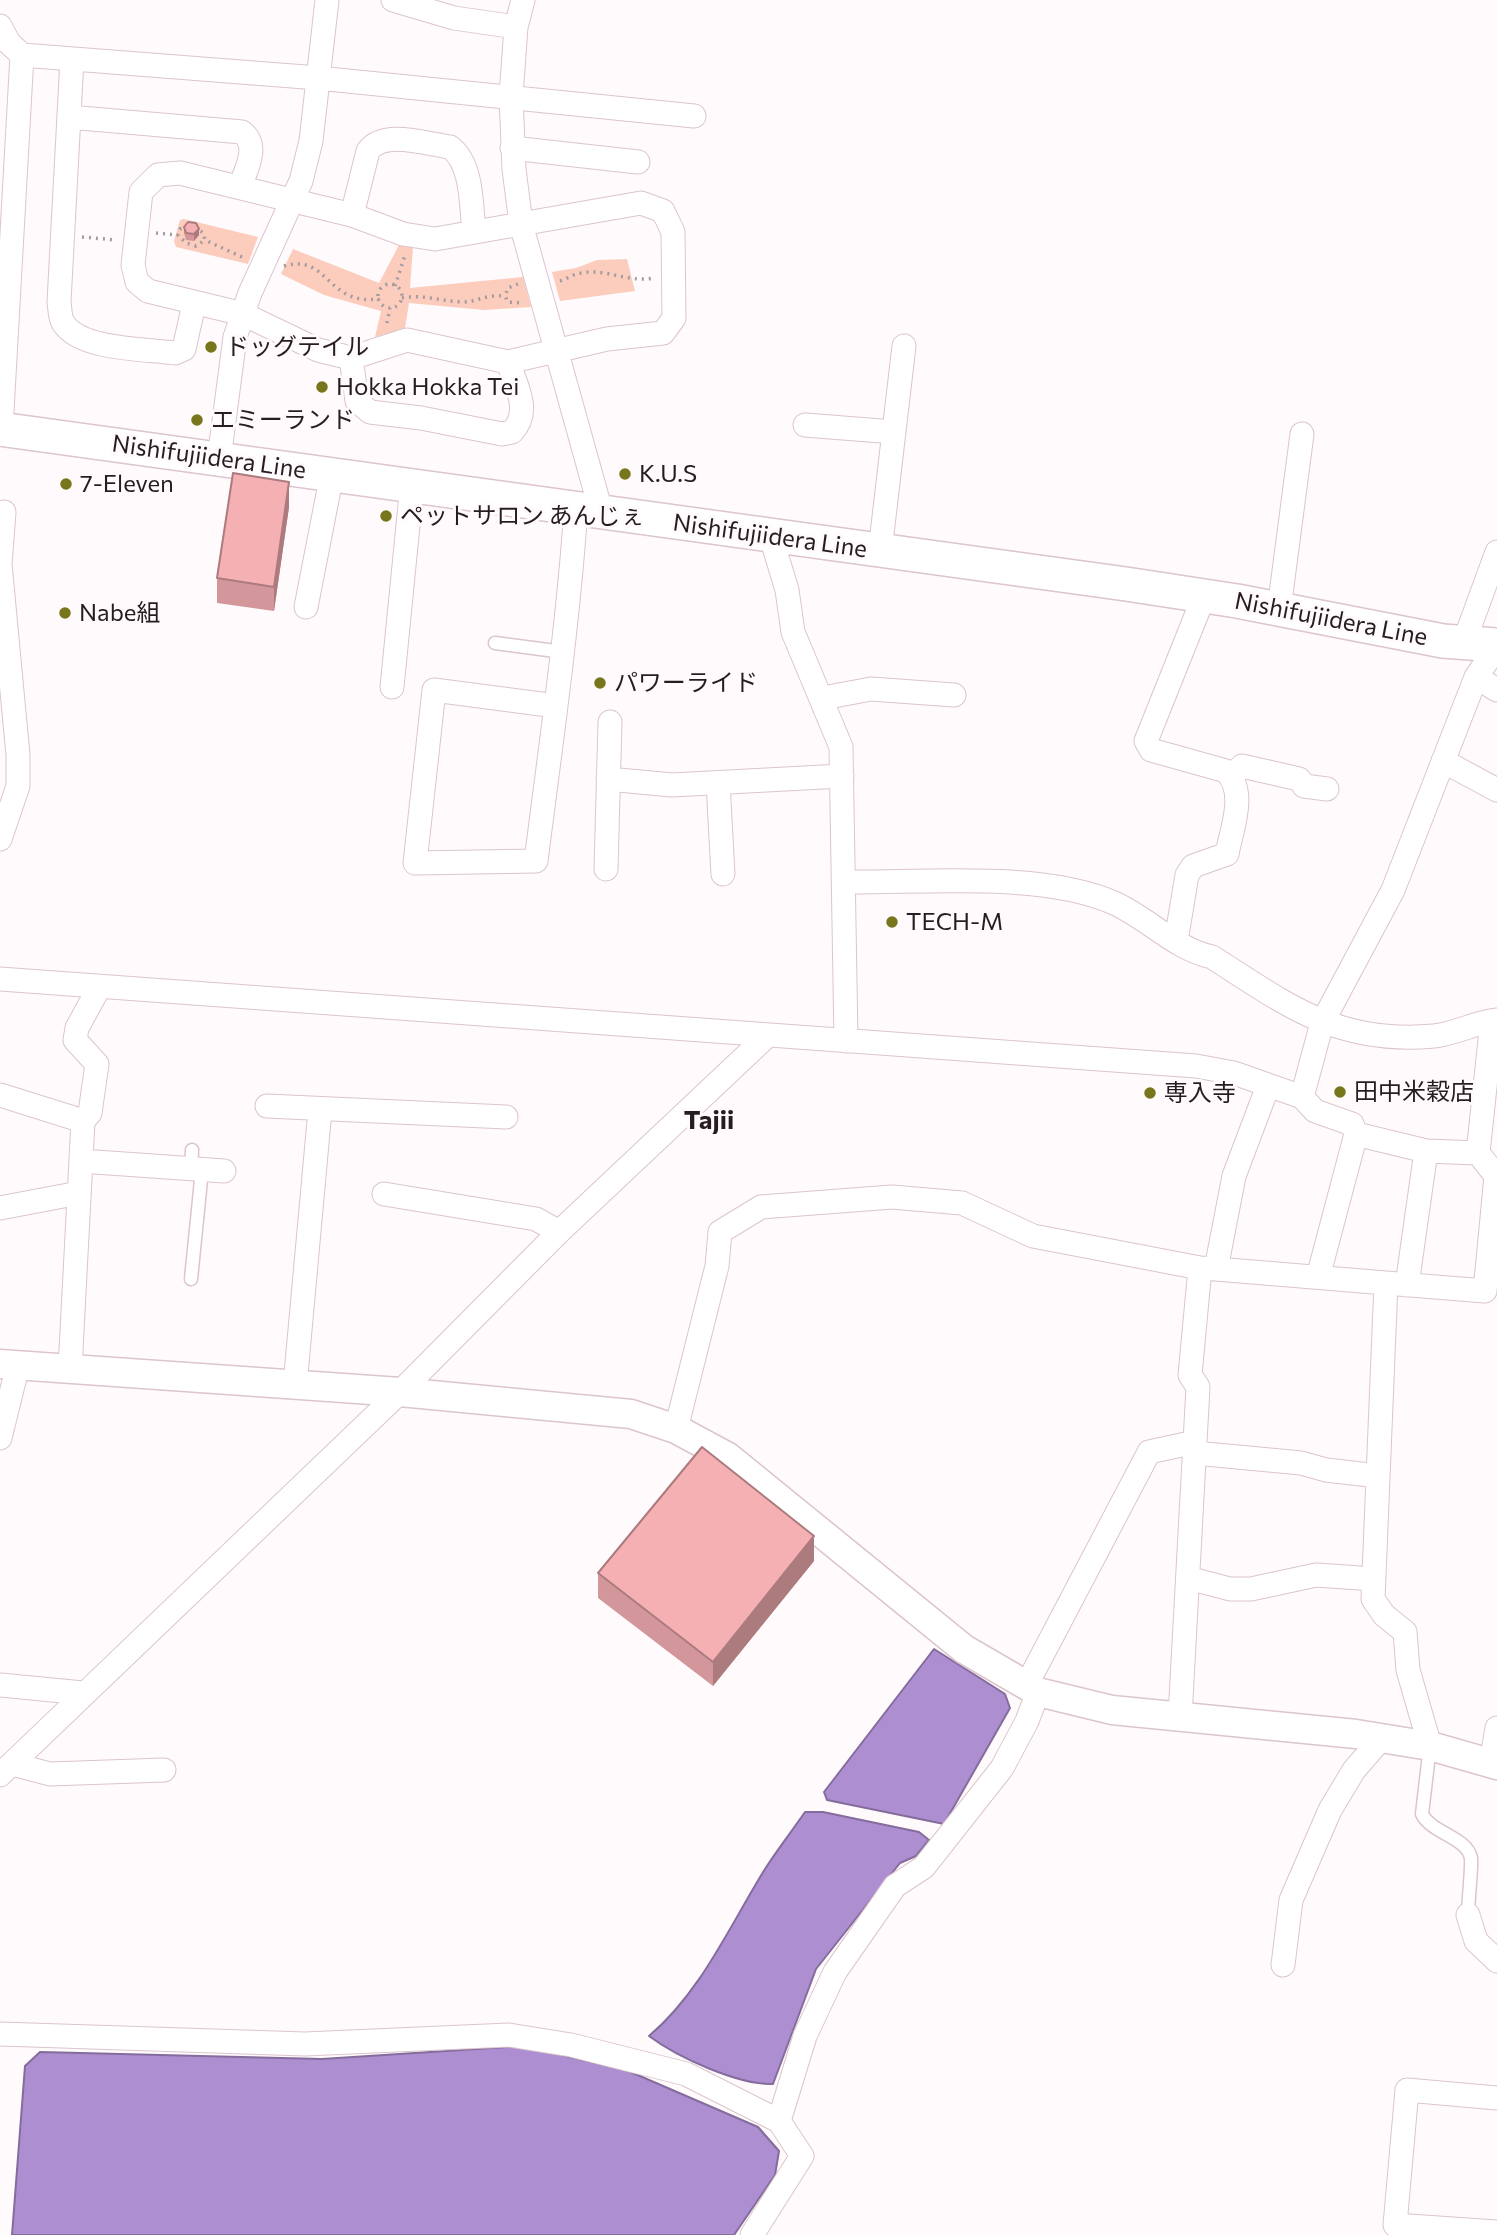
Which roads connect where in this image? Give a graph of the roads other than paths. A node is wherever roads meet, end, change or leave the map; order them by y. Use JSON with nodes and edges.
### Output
{"nodes":[{"id":1,"x":327,"y":0,"type":"edge"},
{"id":2,"x":393,"y":0,"type":"edge"},
{"id":3,"x":523,"y":0,"type":"edge"},
{"id":4,"x":422,"y":3,"type":"edge"},
{"id":5,"x":0,"y":26,"type":"edge"},
{"id":6,"x":516,"y":27,"type":"junction"},
{"id":7,"x":23,"y":55,"type":"junction"},
{"id":8,"x":72,"y":59,"type":"junction"},
{"id":9,"x":318,"y":78,"type":"junction"},
{"id":10,"x":511,"y":96,"type":"junction"},
{"id":11,"x":694,"y":116,"type":"dead end"},
{"id":12,"x":69,"y":117,"type":"junction"},
{"id":13,"x":9,"y":120,"type":"edge"},
{"id":14,"x":512,"y":148,"type":"junction"},
{"id":15,"x":638,"y":162,"type":"dead end"},
{"id":16,"x":240,"y":187,"type":"junction"},
{"id":17,"x":292,"y":200,"type":"junction"},
{"id":18,"x":352,"y":215,"type":"junction"},
{"id":19,"x":521,"y":224,"type":"junction"},
{"id":20,"x":474,"y":232,"type":"junction"},
{"id":21,"x":194,"y":304,"type":"junction"},
{"id":22,"x":243,"y":314,"type":"junction"},
{"id":23,"x":904,"y":346,"type":"dead end"},
{"id":24,"x":557,"y":351,"type":"junction"},
{"id":25,"x":351,"y":358,"type":"junction"},
{"id":26,"x":508,"y":362,"type":"junction"},
{"id":27,"x":805,"y":425,"type":"dead end"},
{"id":28,"x":1,"y":429,"type":"edge"},
{"id":29,"x":894,"y":432,"type":"junction"},
{"id":30,"x":1302,"y":434,"type":"dead end"},
{"id":31,"x":219,"y":459,"type":"junction"},
{"id":32,"x":332,"y":474,"type":"junction"},
{"id":33,"x":412,"y":485,"type":"junction"},
{"id":34,"x":589,"y":509,"type":"junction"},
{"id":35,"x":4,"y":512,"type":"dead end"},
{"id":36,"x":771,"y":537,"type":"junction"},
{"id":37,"x":880,"y":551,"type":"junction"},
{"id":38,"x":1497,"y":552,"type":"edge"},
{"id":39,"x":1204,"y":596,"type":"junction"},
{"id":40,"x":306,"y":607,"type":"dead end"},
{"id":41,"x":1279,"y":609,"type":"junction"},
{"id":42,"x":1464,"y":642,"type":"junction"},
{"id":43,"x":495,"y":643,"type":"dead end"},
{"id":44,"x":1497,"y":646,"type":"edge"},
{"id":45,"x":563,"y":652,"type":"junction"},
{"id":46,"x":1476,"y":677,"type":"junction"},
{"id":47,"x":392,"y":687,"type":"dead end"},
{"id":48,"x":1497,"y":690,"type":"edge"},
{"id":49,"x":954,"y":695,"type":"dead end"},
{"id":50,"x":823,"y":698,"type":"junction"},
{"id":51,"x":556,"y":706,"type":"junction"},
{"id":52,"x":610,"y":722,"type":"dead end"},
{"id":53,"x":1443,"y":761,"type":"junction"},
{"id":54,"x":842,"y":776,"type":"junction"},
{"id":55,"x":1231,"y":776,"type":"junction"},
{"id":56,"x":608,"y":779,"type":"junction"},
{"id":57,"x":718,"y":783,"type":"junction"},
{"id":58,"x":1327,"y":789,"type":"dead end"},
{"id":59,"x":1497,"y":790,"type":"edge"},
{"id":60,"x":0,"y":839,"type":"edge"},
{"id":61,"x":606,"y":869,"type":"dead end"},
{"id":62,"x":723,"y":874,"type":"dead end"},
{"id":63,"x":844,"y":882,"type":"junction"},
{"id":64,"x":1176,"y":941,"type":"junction"},
{"id":65,"x":0,"y":979,"type":"edge"},
{"id":66,"x":100,"y":986,"type":"junction"},
{"id":67,"x":1494,"y":1021,"type":"edge"},
{"id":68,"x":1322,"y":1023,"type":"junction"},
{"id":69,"x":767,"y":1036,"type":"junction"},
{"id":70,"x":846,"y":1041,"type":"junction"},
{"id":71,"x":1268,"y":1086,"type":"junction"},
{"id":72,"x":0,"y":1095,"type":"edge"},
{"id":73,"x":1302,"y":1097,"type":"junction"},
{"id":74,"x":267,"y":1106,"type":"dead end"},
{"id":75,"x":320,"y":1110,"type":"junction"},
{"id":76,"x":506,"y":1117,"type":"dead end"},
{"id":77,"x":83,"y":1121,"type":"junction"},
{"id":78,"x":1356,"y":1134,"type":"junction"},
{"id":79,"x":1426,"y":1151,"type":"junction"},
{"id":80,"x":1478,"y":1153,"type":"junction"},
{"id":81,"x":81,"y":1161,"type":"junction"},
{"id":82,"x":202,"y":1165,"type":"joint"},
{"id":83,"x":79,"y":1193,"type":"junction"},
{"id":84,"x":384,"y":1195,"type":"dead end"},
{"id":85,"x":0,"y":1208,"type":"edge"},
{"id":86,"x":559,"y":1232,"type":"junction"},
{"id":87,"x":1208,"y":1268,"type":"junction"},
{"id":88,"x":1318,"y":1277,"type":"junction"},
{"id":89,"x":191,"y":1279,"type":"dead end"},
{"id":90,"x":1396,"y":1284,"type":"junction"},
{"id":91,"x":1491,"y":1285,"type":"edge"},
{"id":92,"x":9,"y":1364,"type":"edge"},
{"id":93,"x":70,"y":1369,"type":"junction"},
{"id":94,"x":295,"y":1385,"type":"junction"},
{"id":95,"x":400,"y":1392,"type":"junction"},
{"id":96,"x":676,"y":1429,"type":"junction"},
{"id":97,"x":0,"y":1438,"type":"edge"},
{"id":98,"x":1195,"y":1448,"type":"junction"},
{"id":99,"x":1378,"y":1476,"type":"junction"},
{"id":100,"x":1188,"y":1578,"type":"junction"},
{"id":101,"x":1374,"y":1579,"type":"junction"},
{"id":102,"x":0,"y":1685,"type":"edge"},
{"id":103,"x":1032,"y":1689,"type":"junction"},
{"id":104,"x":83,"y":1693,"type":"junction"},
{"id":105,"x":1180,"y":1717,"type":"junction"},
{"id":106,"x":1497,"y":1728,"type":"edge"},
{"id":107,"x":1382,"y":1738,"type":"junction"},
{"id":108,"x":1430,"y":1746,"type":"junction"},
{"id":109,"x":1494,"y":1764,"type":"edge"},
{"id":110,"x":6,"y":1769,"type":"edge"},
{"id":111,"x":164,"y":1770,"type":"dead end"},
{"id":112,"x":1468,"y":1914,"type":"joint"},
{"id":113,"x":1497,"y":1961,"type":"edge"},
{"id":114,"x":1283,"y":1965,"type":"dead end"},
{"id":115,"x":0,"y":2034,"type":"edge"},
{"id":116,"x":1497,"y":2098,"type":"edge"},
{"id":117,"x":779,"y":2121,"type":"junction"},
{"id":118,"x":1392,"y":2230,"type":"edge"},
{"id":119,"x":1497,"y":2232,"type":"edge"},
{"id":120,"x":752,"y":2235,"type":"edge"}],
"edges":[{"from":1,"to":9,"type":"street"},
{"from":2,"to":4,"type":"street"},
{"from":3,"to":6,"type":"street"},
{"from":4,"to":6,"type":"street"},
{"from":5,"to":7,"type":"street"},
{"from":6,"to":10,"type":"street"},
{"from":7,"to":8,"type":"street"},
{"from":7,"to":13,"type":"street"},
{"from":8,"to":9,"type":"street"},
{"from":8,"to":12,"type":"street"},
{"from":9,"to":10,"type":"street"},
{"from":9,"to":17,"type":"street"},
{"from":10,"to":11,"type":"street"},
{"from":10,"to":14,"type":"street"},
{"from":12,"to":16,"type":"street"},
{"from":12,"to":21,"type":"street"},
{"from":13,"to":28,"type":"street"},
{"from":14,"to":15,"type":"street"},
{"from":14,"to":19,"type":"street"},
{"from":16,"to":17,"type":"street"},
{"from":16,"to":21,"type":"street"},
{"from":17,"to":18,"type":"street"},
{"from":17,"to":22,"type":"street"},
{"from":18,"to":20,"type":"street"},
{"from":18,"to":20,"type":"street"},
{"from":19,"to":20,"type":"street"},
{"from":19,"to":24,"type":"street"},
{"from":19,"to":24,"type":"street"},
{"from":21,"to":22,"type":"street"},
{"from":22,"to":25,"type":"street"},
{"from":22,"to":31,"type":"street"},
{"from":23,"to":29,"type":"street"},
{"from":24,"to":26,"type":"street"},
{"from":24,"to":34,"type":"street"},
{"from":25,"to":26,"type":"street"},
{"from":25,"to":26,"type":"street"},
{"from":27,"to":29,"type":"street"},
{"from":28,"to":31,"type":"main road","name":"Nishifujiidera Line"},
{"from":29,"to":37,"type":"street"},
{"from":30,"to":41,"type":"street"},
{"from":31,"to":32,"type":"main road","name":"Nishifujiidera Line"},
{"from":32,"to":33,"type":"main road","name":"Nishifujiidera Line"},
{"from":32,"to":40,"type":"street"},
{"from":33,"to":34,"type":"main road","name":"Nishifujiidera Line"},
{"from":33,"to":47,"type":"street"},
{"from":34,"to":36,"type":"main road","name":"Nishifujiidera Line"},
{"from":34,"to":45,"type":"street"},
{"from":35,"to":60,"type":"street"},
{"from":36,"to":37,"type":"main road","name":"Nishifujiidera Line"},
{"from":36,"to":50,"type":"street"},
{"from":37,"to":39,"type":"main road","name":"Nishifujiidera Line"},
{"from":38,"to":42,"type":"street"},
{"from":39,"to":41,"type":"main road","name":"Nishifujiidera Line"},
{"from":39,"to":55,"type":"street"},
{"from":41,"to":42,"type":"main road","name":"Nishifujiidera Line"},
{"from":42,"to":44,"type":"main road","name":"Nishifujiidera Line"},
{"from":43,"to":45,"type":"lane"},
{"from":44,"to":46,"type":"street"},
{"from":45,"to":51,"type":"street"},
{"from":46,"to":48,"type":"street"},
{"from":46,"to":53,"type":"street"},
{"from":49,"to":50,"type":"street"},
{"from":50,"to":54,"type":"street"},
{"from":51,"to":51,"type":"street"},
{"from":52,"to":56,"type":"street"},
{"from":53,"to":59,"type":"street"},
{"from":53,"to":68,"type":"street"},
{"from":54,"to":57,"type":"street"},
{"from":54,"to":63,"type":"street"},
{"from":55,"to":58,"type":"street"},
{"from":55,"to":64,"type":"street"},
{"from":56,"to":57,"type":"street"},
{"from":56,"to":61,"type":"street"},
{"from":57,"to":62,"type":"street"},
{"from":63,"to":64,"type":"street"},
{"from":63,"to":70,"type":"street"},
{"from":64,"to":68,"type":"street"},
{"from":65,"to":66,"type":"street"},
{"from":66,"to":69,"type":"street"},
{"from":66,"to":77,"type":"street"},
{"from":67,"to":68,"type":"street"},
{"from":67,"to":80,"type":"street"},
{"from":68,"to":73,"type":"street"},
{"from":69,"to":70,"type":"street"},
{"from":69,"to":86,"type":"street"},
{"from":70,"to":71,"type":"street"},
{"from":71,"to":73,"type":"street"},
{"from":71,"to":87,"type":"street"},
{"from":72,"to":77,"type":"street"},
{"from":73,"to":78,"type":"street"},
{"from":74,"to":75,"type":"street"},
{"from":75,"to":76,"type":"street"},
{"from":75,"to":94,"type":"street"},
{"from":77,"to":81,"type":"street"},
{"from":78,"to":79,"type":"street"},
{"from":78,"to":88,"type":"street"},
{"from":79,"to":80,"type":"street"},
{"from":79,"to":90,"type":"street"},
{"from":80,"to":91,"type":"street"},
{"from":81,"to":82,"type":"street"},
{"from":81,"to":83,"type":"street"},
{"from":82,"to":89,"type":"lane"},
{"from":83,"to":85,"type":"street"},
{"from":83,"to":93,"type":"street"},
{"from":84,"to":86,"type":"street"},
{"from":86,"to":95,"type":"street"},
{"from":87,"to":88,"type":"street"},
{"from":87,"to":96,"type":"street"},
{"from":87,"to":98,"type":"street"},
{"from":88,"to":90,"type":"street"},
{"from":90,"to":91,"type":"street"},
{"from":90,"to":99,"type":"street"},
{"from":92,"to":93,"type":"street"},
{"from":92,"to":97,"type":"street"},
{"from":93,"to":94,"type":"street"},
{"from":94,"to":95,"type":"street"},
{"from":95,"to":96,"type":"street"},
{"from":95,"to":104,"type":"street"},
{"from":96,"to":103,"type":"street"},
{"from":98,"to":99,"type":"street"},
{"from":98,"to":100,"type":"street"},
{"from":98,"to":103,"type":"street"},
{"from":99,"to":101,"type":"street"},
{"from":100,"to":101,"type":"street"},
{"from":100,"to":105,"type":"street"},
{"from":101,"to":108,"type":"street"},
{"from":102,"to":104,"type":"street"},
{"from":103,"to":105,"type":"street"},
{"from":103,"to":117,"type":"street"},
{"from":104,"to":110,"type":"street"},
{"from":105,"to":107,"type":"street"},
{"from":106,"to":109,"type":"street"},
{"from":107,"to":108,"type":"street"},
{"from":107,"to":114,"type":"street"},
{"from":108,"to":109,"type":"street"},
{"from":108,"to":112,"type":"lane"},
{"from":110,"to":111,"type":"street"},
{"from":112,"to":113,"type":"street"},
{"from":115,"to":117,"type":"street"},
{"from":116,"to":118,"type":"street"},
{"from":117,"to":120,"type":"street"},
{"from":118,"to":119,"type":"street"}]}
